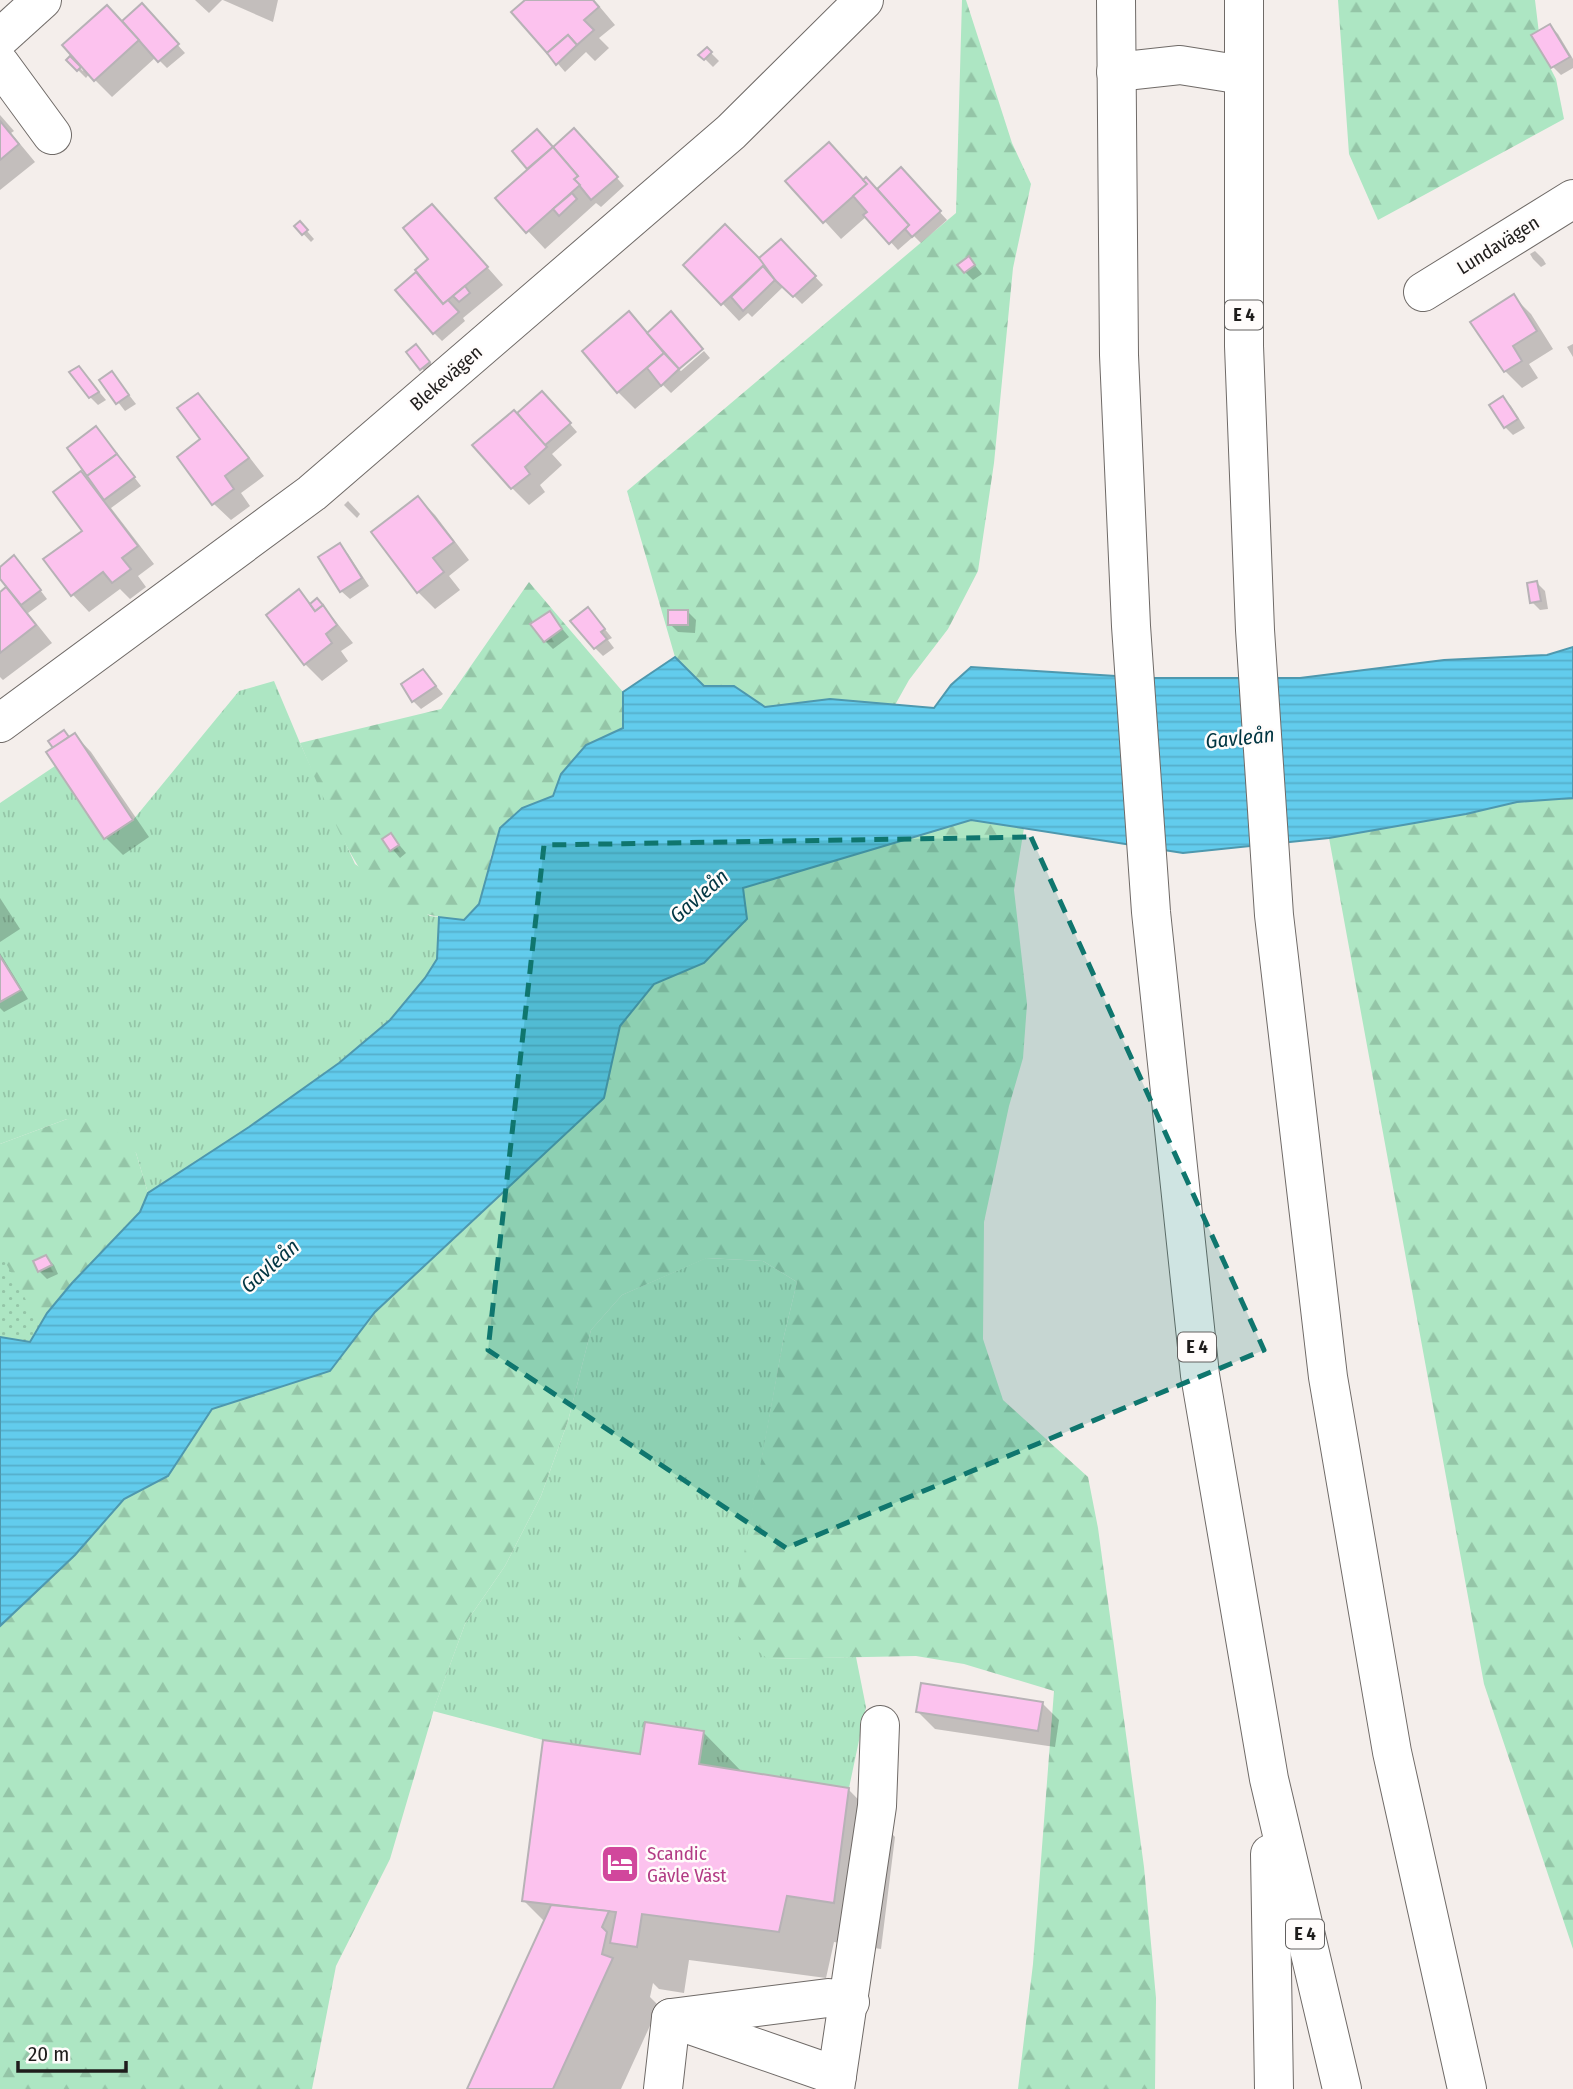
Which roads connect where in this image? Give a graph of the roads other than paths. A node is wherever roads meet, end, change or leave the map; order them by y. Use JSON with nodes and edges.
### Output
{"nodes":[{"id":1,"x":42,"y":0,"type":"edge"},
{"id":2,"x":864,"y":0,"type":"edge"},
{"id":3,"x":1116,"y":0,"type":"edge"},
{"id":4,"x":1244,"y":0,"type":"edge"},
{"id":5,"x":0,"y":38,"type":"edge"},
{"id":6,"x":0,"y":64,"type":"edge"},
{"id":7,"x":1116,"y":72,"type":"junction"},
{"id":8,"x":1243,"y":75,"type":"junction"},
{"id":9,"x":52,"y":135,"type":"dead end"},
{"id":10,"x":1573,"y":199,"type":"edge"},
{"id":11,"x":1423,"y":292,"type":"dead end"},
{"id":12,"x":0,"y":723,"type":"edge"},
{"id":13,"x":880,"y":1725,"type":"dead end"},
{"id":14,"x":1269,"y":1779,"type":"junction"},
{"id":15,"x":1428,"y":1920,"type":"junction"},
{"id":16,"x":850,"y":2002,"type":"junction"},
{"id":17,"x":671,"y":2018,"type":"junction"},
{"id":18,"x":836,"y":2083,"type":"edge"},
{"id":19,"x":663,"y":2089,"type":"edge"},
{"id":20,"x":1274,"y":2089,"type":"edge"},
{"id":21,"x":1342,"y":2089,"type":"edge"},
{"id":22,"x":1467,"y":2089,"type":"edge"},
{"id":23,"x":1492,"y":2089,"type":"edge"}],
"edges":[{"from":1,"to":5,"type":"main road"},
{"from":2,"to":12,"type":"main road","name":"Blekevägen"},
{"from":3,"to":7,"type":"main road","number":"E 4"},
{"from":4,"to":8,"type":"main road","number":"E 4"},
{"from":6,"to":9,"type":"main road"},
{"from":7,"to":8,"type":"main road"},
{"from":7,"to":14,"type":"main road","number":"E 4"},
{"from":8,"to":15,"type":"main road","number":"E 4"},
{"from":10,"to":11,"type":"main road","name":"Lundavägen"},
{"from":13,"to":16,"type":"main road"},
{"from":14,"to":20,"type":"main road"},
{"from":14,"to":21,"type":"main road","number":"E 4"},
{"from":15,"to":22,"type":"main road","number":"E 4"},
{"from":15,"to":23,"type":"main road"},
{"from":16,"to":17,"type":"main road"},
{"from":16,"to":18,"type":"main road"},
{"from":17,"to":18,"type":"main road"},
{"from":17,"to":19,"type":"main road"}]}
